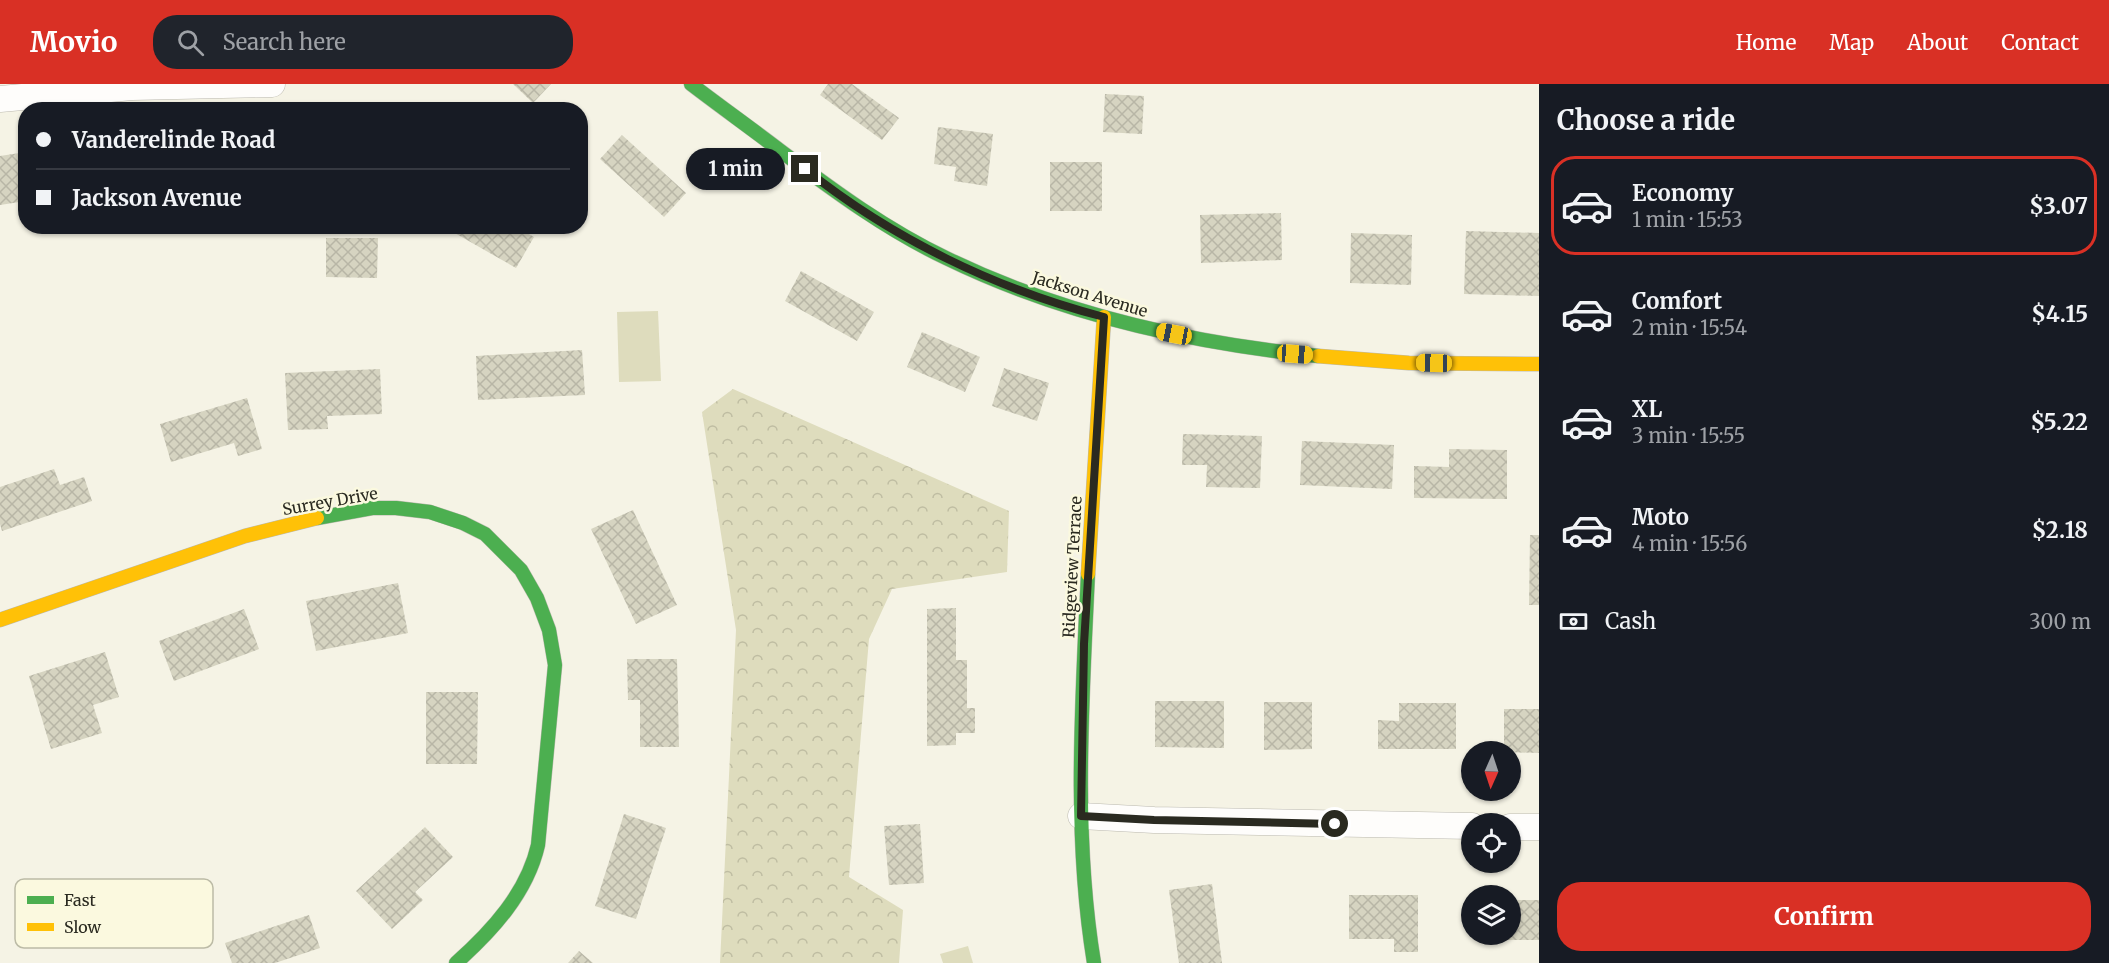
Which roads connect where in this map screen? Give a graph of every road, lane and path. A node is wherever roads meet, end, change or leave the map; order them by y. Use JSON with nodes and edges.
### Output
{"nodes":[{"id":1,"x":272,"y":84,"type":"edge"},
{"id":2,"x":691,"y":84,"type":"edge"},
{"id":3,"x":0,"y":99,"type":"edge"},
{"id":4,"x":1104,"y":317,"type":"junction"},
{"id":5,"x":1539,"y":364,"type":"edge"},
{"id":6,"x":0,"y":620,"type":"edge"},
{"id":7,"x":1081,"y":816,"type":"junction"},
{"id":8,"x":1461,"y":826,"type":"edge"},
{"id":9,"x":1521,"y":827,"type":"edge"},
{"id":10,"x":1539,"y":827,"type":"edge"},
{"id":11,"x":456,"y":963,"type":"edge"},
{"id":12,"x":1094,"y":963,"type":"edge"}],
"edges":[{"from":1,"to":3,"type":"street"},
{"from":2,"to":4,"type":"street","name":"Jackson Avenue"},
{"from":4,"to":5,"type":"street","name":"Jackson Avenue"},
{"from":4,"to":7,"type":"street","name":"Ridgeview Terrace"},
{"from":6,"to":11,"type":"street","name":"Surrey Drive"},
{"from":7,"to":8,"type":"street"},
{"from":7,"to":12,"type":"street","name":"Ridgeview Terrace"},
{"from":9,"to":10,"type":"street"}]}
